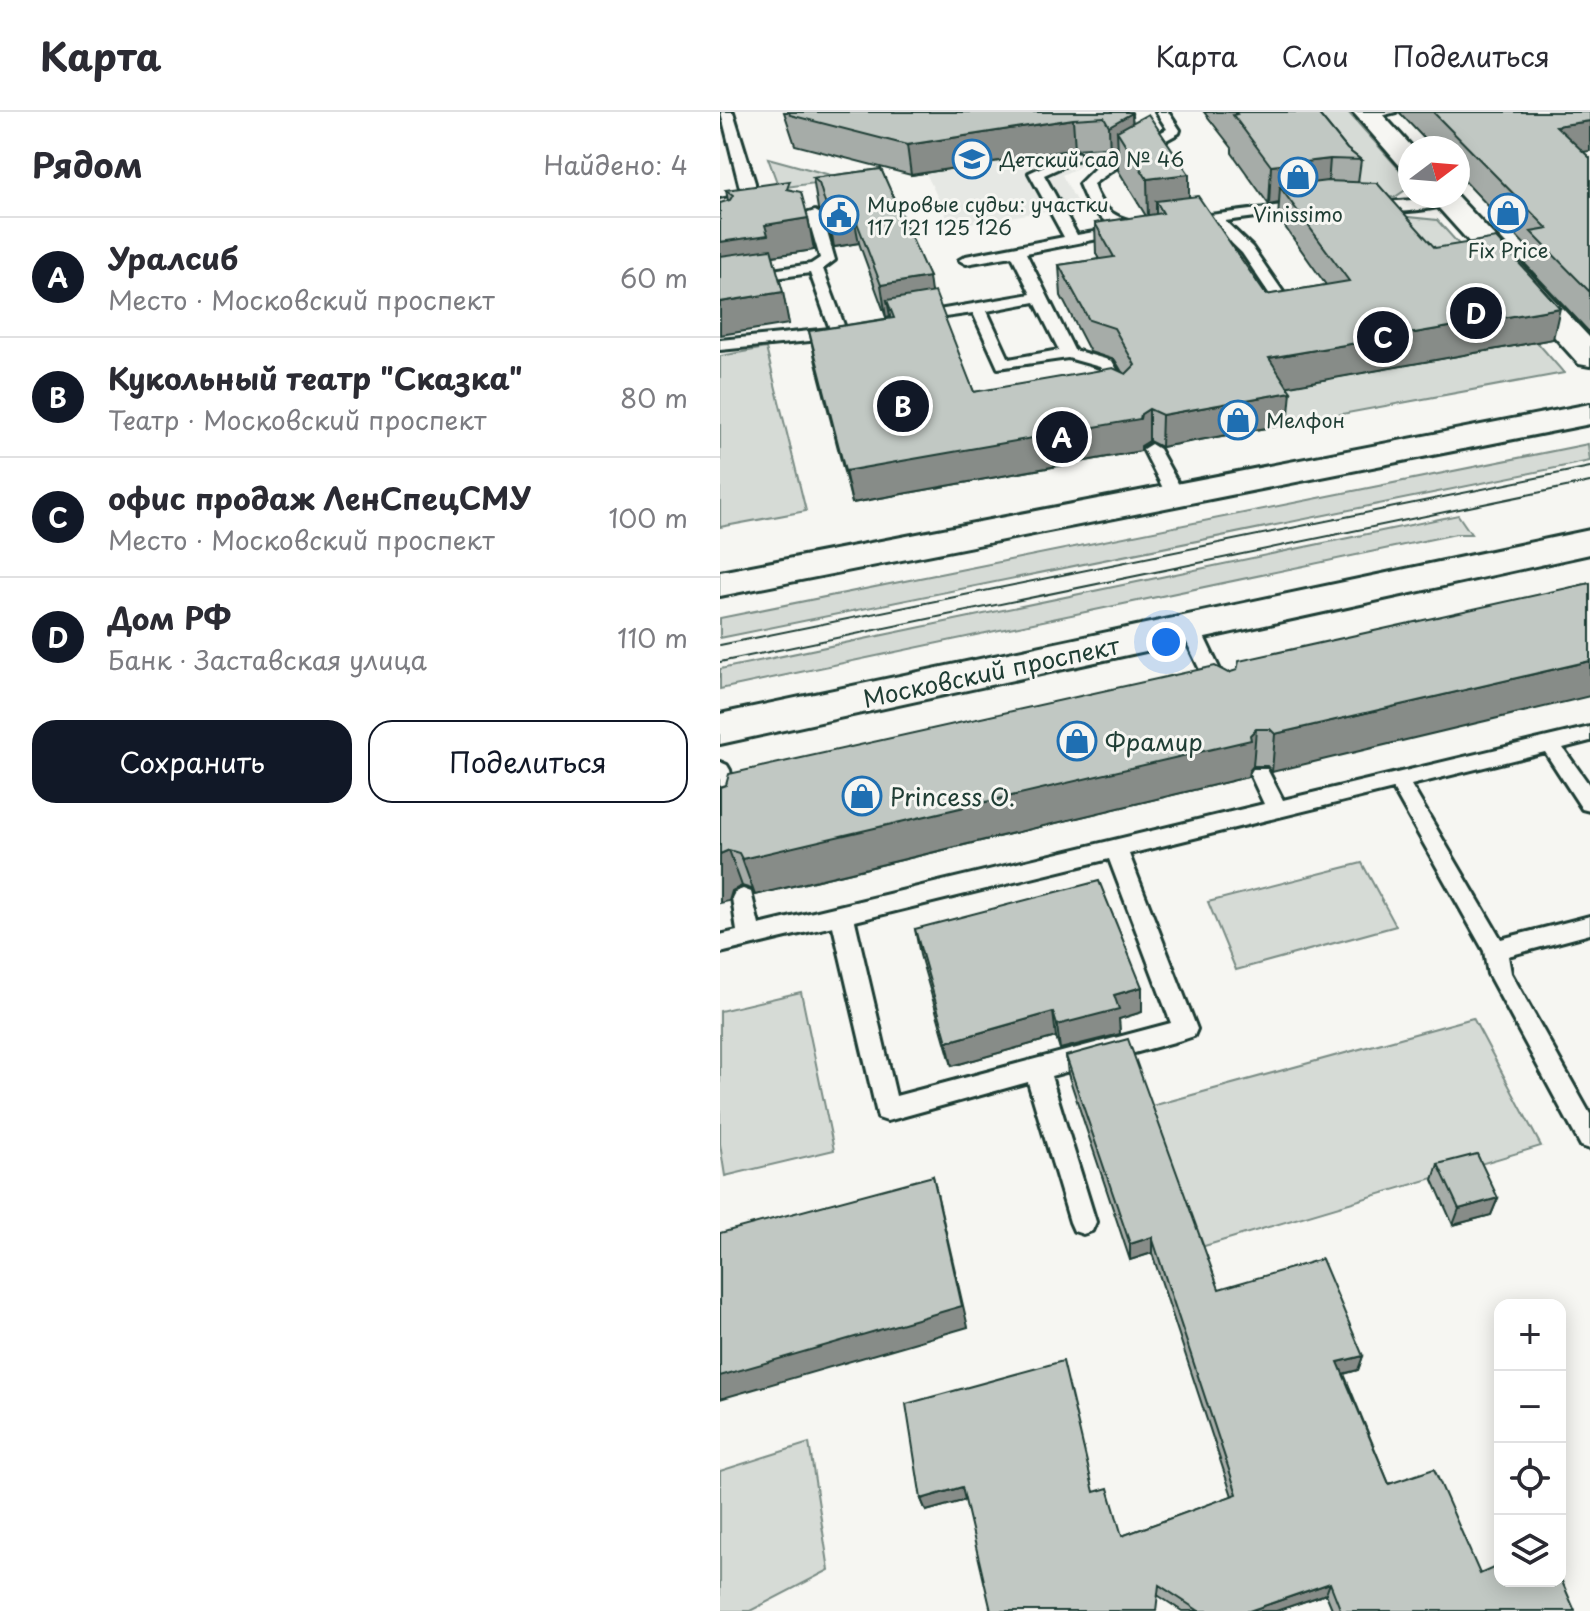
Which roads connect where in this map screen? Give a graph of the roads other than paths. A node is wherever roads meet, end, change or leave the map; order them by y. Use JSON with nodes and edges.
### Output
{"nodes":[{"id":1,"x":727,"y":112,"type":"edge"},
{"id":2,"x":1162,"y":112,"type":"edge"},
{"id":3,"x":1375,"y":113,"type":"edge"},
{"id":4,"x":1137,"y":137,"type":"edge"},
{"id":5,"x":1153,"y":143,"type":"junction"},
{"id":6,"x":1398,"y":145,"type":"edge"},
{"id":7,"x":1074,"y":156,"type":"edge"},
{"id":8,"x":720,"y":204,"type":"edge"},
{"id":9,"x":1317,"y":206,"type":"edge"},
{"id":10,"x":1352,"y":206,"type":"edge"},
{"id":11,"x":1398,"y":207,"type":"edge"},
{"id":12,"x":1453,"y":208,"type":"edge"},
{"id":13,"x":802,"y":217,"type":"edge"},
{"id":14,"x":1215,"y":219,"type":"junction"},
{"id":15,"x":1116,"y":224,"type":"junction"},
{"id":16,"x":1072,"y":239,"type":"junction"},
{"id":17,"x":1018,"y":252,"type":"junction"},
{"id":18,"x":966,"y":260,"type":"dead end"},
{"id":19,"x":815,"y":268,"type":"junction"},
{"id":20,"x":720,"y":282,"type":"edge"},
{"id":21,"x":1040,"y":297,"type":"junction"},
{"id":22,"x":1284,"y":305,"type":"edge"},
{"id":23,"x":978,"y":308,"type":"junction"},
{"id":24,"x":900,"y":322,"type":"edge"},
{"id":25,"x":720,"y":345,"type":"edge"},
{"id":26,"x":1068,"y":353,"type":"junction"},
{"id":27,"x":1590,"y":357,"type":"edge"},
{"id":28,"x":1125,"y":399,"type":"edge"},
{"id":29,"x":1590,"y":414,"type":"edge"},
{"id":30,"x":1151,"y":449,"type":"dead end"},
{"id":31,"x":1176,"y":496,"type":"junction"},
{"id":32,"x":1590,"y":542,"type":"edge"},
{"id":33,"x":720,"y":584,"type":"edge"},
{"id":34,"x":1190,"y":628,"type":"junction"},
{"id":35,"x":1225,"y":701,"type":"edge"},
{"id":36,"x":720,"y":729,"type":"edge"},
{"id":37,"x":1590,"y":734,"type":"edge"},
{"id":38,"x":1550,"y":744,"type":"junction"},
{"id":39,"x":720,"y":770,"type":"edge"},
{"id":40,"x":1260,"y":774,"type":"dead end"},
{"id":41,"x":1398,"y":780,"type":"junction"},
{"id":42,"x":1590,"y":803,"type":"edge"},
{"id":43,"x":1277,"y":809,"type":"junction"},
{"id":44,"x":728,"y":814,"type":"edge"},
{"id":45,"x":1116,"y":849,"type":"junction"},
{"id":46,"x":743,"y":898,"type":"edge"},
{"id":47,"x":842,"y":915,"type":"junction"},
{"id":48,"x":1590,"y":925,"type":"edge"},
{"id":49,"x":750,"y":937,"type":"junction"},
{"id":50,"x":720,"y":944,"type":"edge"},
{"id":51,"x":1495,"y":950,"type":"junction"},
{"id":52,"x":1036,"y":1069,"type":"junction"},
{"id":53,"x":1590,"y":1138,"type":"edge"},
{"id":54,"x":1083,"y":1222,"type":"dead end"}],
"edges":[{"from":1,"to":8,"type":"lane"},
{"from":2,"to":5,"type":"lane"},
{"from":3,"to":6,"type":"main road"},
{"from":4,"to":5,"type":"lane"},
{"from":5,"to":15,"type":"lane"},
{"from":7,"to":16,"type":"lane"},
{"from":9,"to":14,"type":"lane"},
{"from":10,"to":11,"type":"lane"},
{"from":12,"to":27,"type":"main road"},
{"from":13,"to":19,"type":"lane"},
{"from":14,"to":15,"type":"lane"},
{"from":14,"to":22,"type":"lane"},
{"from":15,"to":16,"type":"lane"},
{"from":16,"to":17,"type":"lane"},
{"from":17,"to":18,"type":"lane"},
{"from":17,"to":21,"type":"lane"},
{"from":19,"to":20,"type":"lane"},
{"from":19,"to":25,"type":"lane"},
{"from":21,"to":23,"type":"lane"},
{"from":21,"to":26,"type":"lane"},
{"from":23,"to":24,"type":"lane"},
{"from":23,"to":26,"type":"lane"},
{"from":26,"to":28,"type":"lane"},
{"from":29,"to":31,"type":"main road"},
{"from":30,"to":31,"type":"lane"},
{"from":31,"to":33,"type":"main road"},
{"from":32,"to":34,"type":"main road","name":"Московский проспект"},
{"from":34,"to":35,"type":"lane"},
{"from":34,"to":36,"type":"main road","name":"Московский проспект"},
{"from":37,"to":38,"type":"lane"},
{"from":38,"to":41,"type":"lane"},
{"from":38,"to":42,"type":"lane"},
{"from":39,"to":44,"type":"lane"},
{"from":40,"to":43,"type":"lane"},
{"from":41,"to":43,"type":"lane"},
{"from":41,"to":51,"type":"lane"},
{"from":43,"to":45,"type":"lane"},
{"from":45,"to":47,"type":"lane"},
{"from":45,"to":52,"type":"lane"},
{"from":46,"to":49,"type":"lane"},
{"from":47,"to":49,"type":"lane"},
{"from":47,"to":52,"type":"lane"},
{"from":48,"to":51,"type":"lane"},
{"from":49,"to":50,"type":"lane"},
{"from":51,"to":53,"type":"lane"},
{"from":52,"to":54,"type":"lane"}]}
